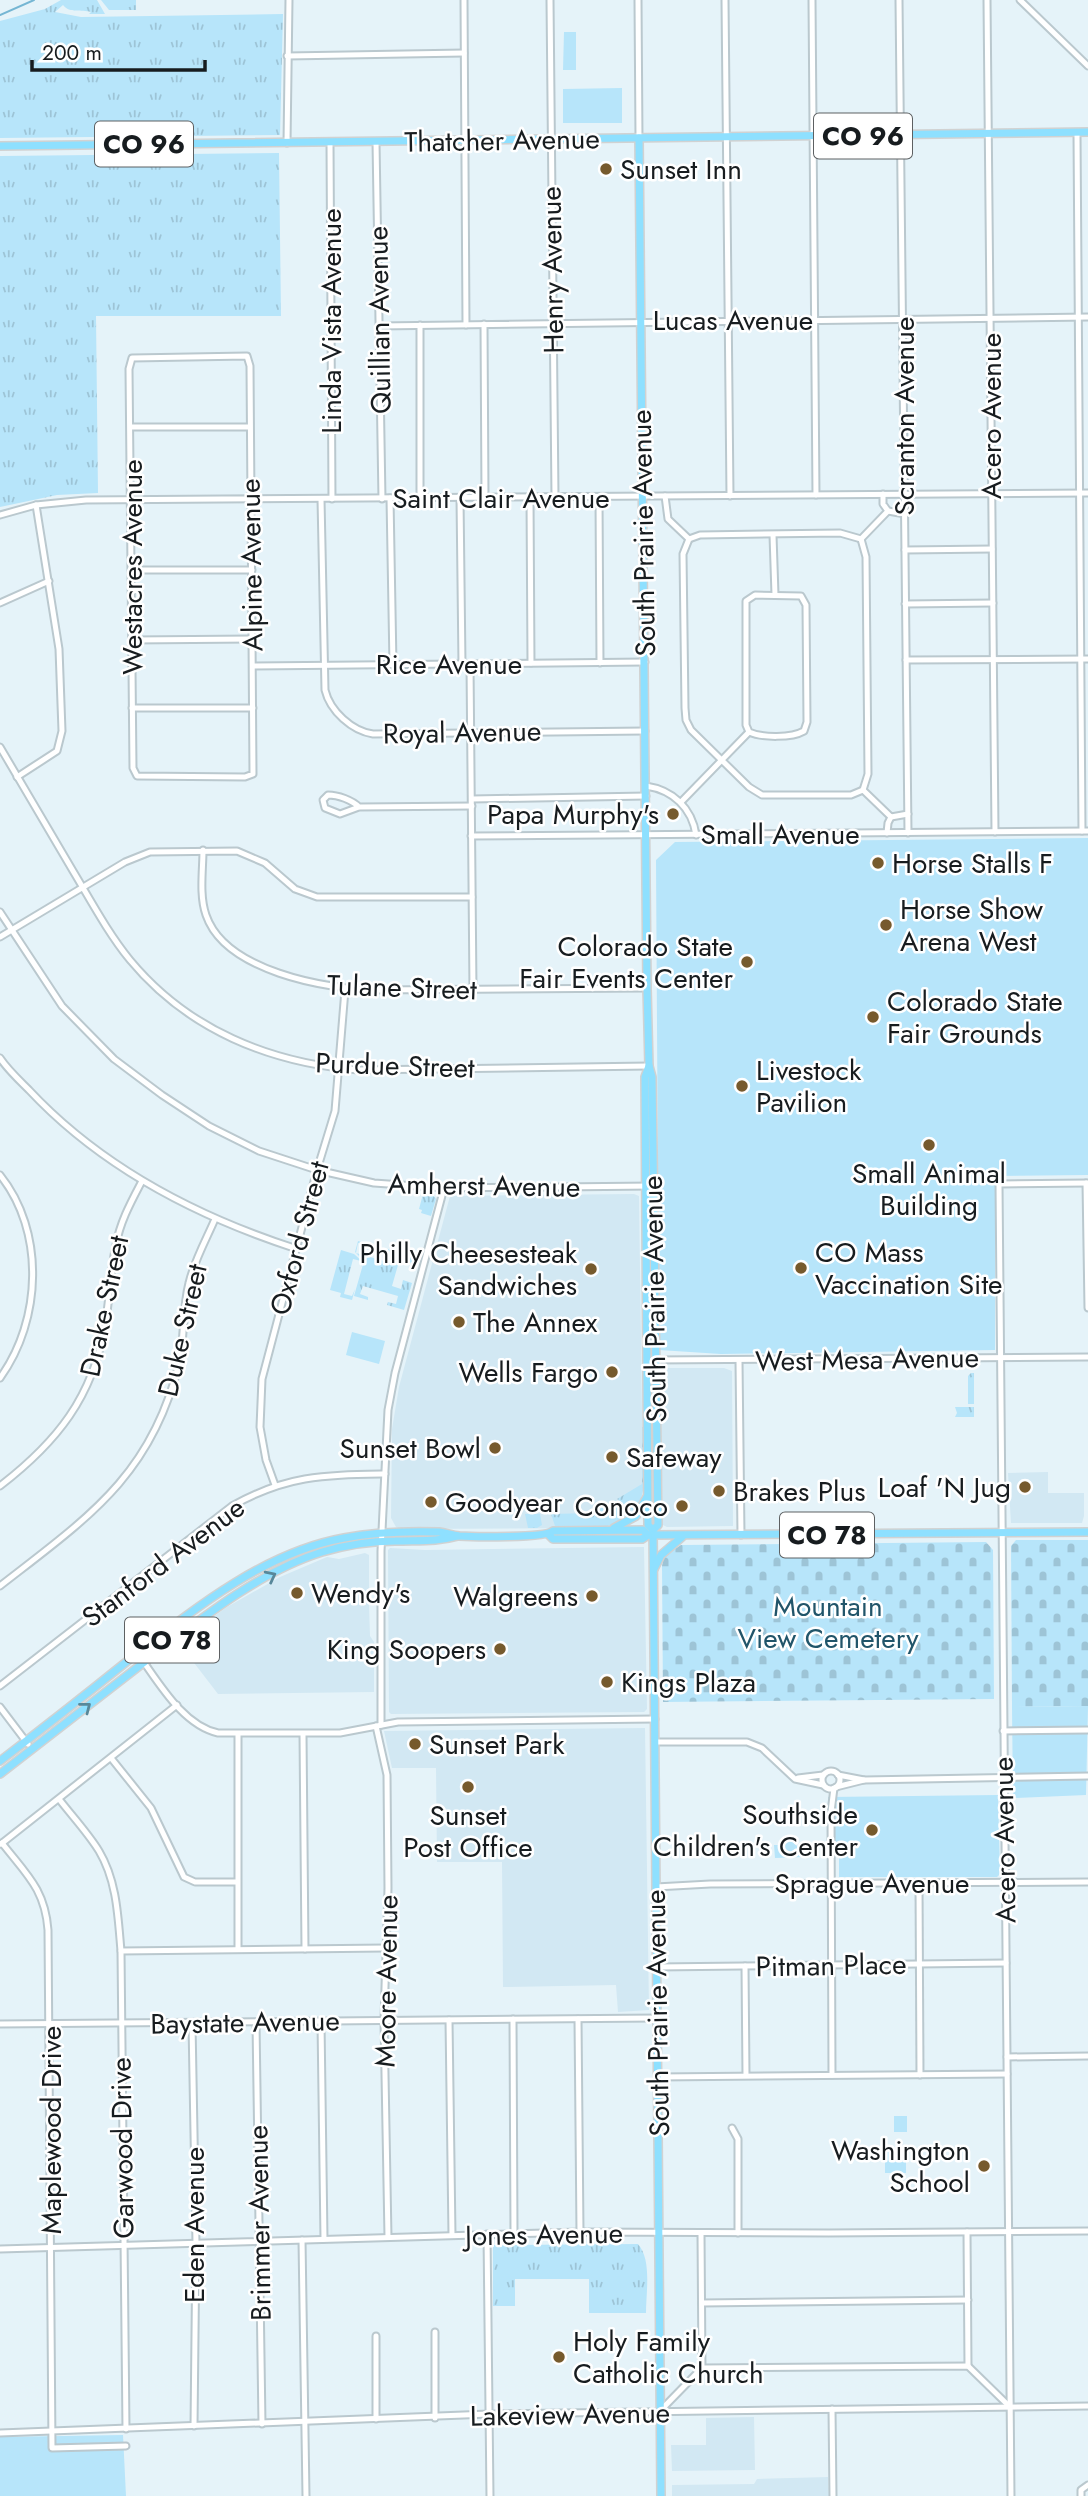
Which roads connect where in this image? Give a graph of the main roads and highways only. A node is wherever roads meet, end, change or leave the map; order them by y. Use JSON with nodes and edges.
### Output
{"nodes":[{"id":1,"x":1088,"y":132,"type":"edge"},
{"id":2,"x":639,"y":138,"type":"junction"},
{"id":3,"x":0,"y":146,"type":"edge"},
{"id":4,"x":649,"y":1186,"type":"junction"},
{"id":5,"x":648,"y":1493,"type":"junction"},
{"id":6,"x":608,"y":1531,"type":"junction"},
{"id":7,"x":1088,"y":1532,"type":"edge"},
{"id":8,"x":651,"y":1533,"type":"junction"},
{"id":9,"x":548,"y":1535,"type":"junction"},
{"id":10,"x":683,"y":1536,"type":"junction"},
{"id":11,"x":382,"y":1537,"type":"junction"},
{"id":12,"x":653,"y":1570,"type":"junction"},
{"id":13,"x":0,"y":1761,"type":"edge"},
{"id":14,"x":0,"y":1774,"type":"edge"},
{"id":15,"x":661,"y":2496,"type":"edge"}],
"edges":[{"from":1,"to":2,"type":"main road","name":"Thatcher Avenue","number":"CO 96"},
{"from":2,"to":3,"type":"main road","name":"Thatcher Avenue","number":"CO 96"},
{"from":2,"to":4,"type":"main road","name":"South Prairie Avenue"},
{"from":4,"to":5,"type":"main road","name":"South Prairie Avenue"},
{"from":4,"to":8,"type":"main road","name":"South Prairie Avenue"},
{"from":5,"to":6,"type":"main road"},
{"from":5,"to":8,"type":"main road","name":"South Prairie Avenue"},
{"from":6,"to":8,"type":"main road","number":"CO 78"},
{"from":6,"to":9,"type":"main road","number":"CO 78"},
{"from":7,"to":10,"type":"main road","number":"CO 78"},
{"from":8,"to":9,"type":"main road","number":"CO 78"},
{"from":8,"to":10,"type":"main road","number":"CO 78"},
{"from":8,"to":12,"type":"main road","name":"South Prairie Avenue"},
{"from":9,"to":11,"type":"main road","number":"CO 78"},
{"from":10,"to":12,"type":"main road"},
{"from":11,"to":13,"type":"main road","number":"CO 78"},
{"from":14,"to":11,"type":"main road","number":"CO 78","one_way":true},
{"from":12,"to":15,"type":"main road","name":"South Prairie Avenue"}]}
